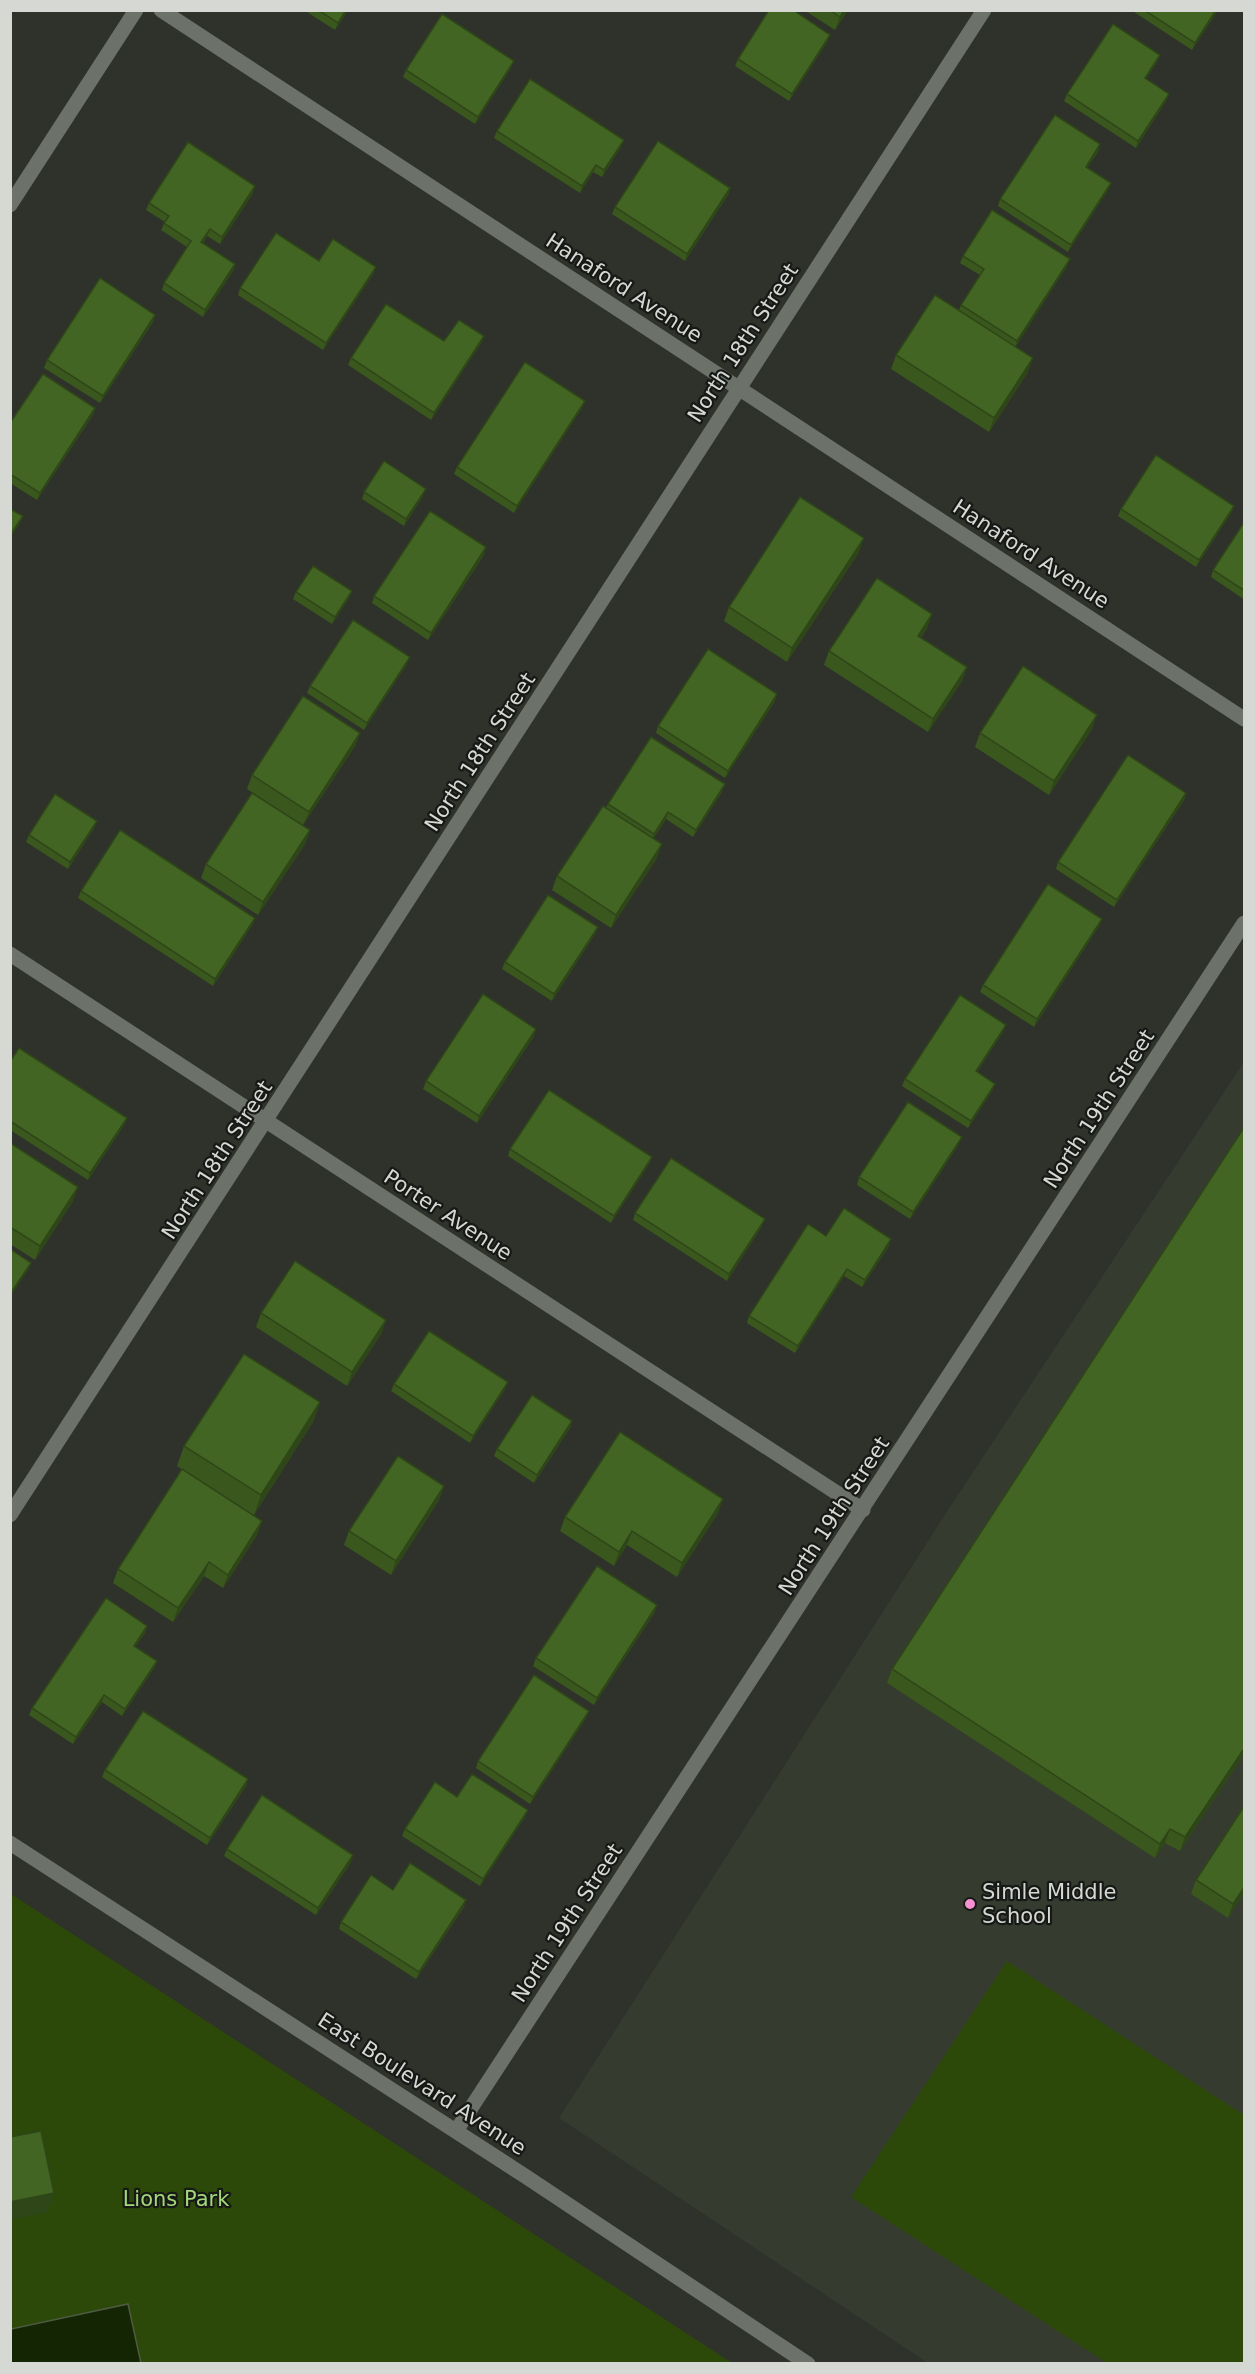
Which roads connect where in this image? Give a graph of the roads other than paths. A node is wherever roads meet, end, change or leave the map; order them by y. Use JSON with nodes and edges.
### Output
{"nodes":[{"id":1,"x":136,"y":10,"type":"edge"},
{"id":2,"x":160,"y":10,"type":"edge"},
{"id":3,"x":984,"y":10,"type":"edge"},
{"id":4,"x":10,"y":205,"type":"edge"},
{"id":5,"x":739,"y":388,"type":"junction"},
{"id":6,"x":1245,"y":719,"type":"edge"},
{"id":7,"x":1245,"y":923,"type":"edge"},
{"id":8,"x":10,"y":954,"type":"edge"},
{"id":9,"x":267,"y":1122,"type":"junction"},
{"id":10,"x":863,"y":1510,"type":"junction"},
{"id":11,"x":10,"y":1515,"type":"edge"},
{"id":12,"x":10,"y":1843,"type":"edge"},
{"id":13,"x":456,"y":2131,"type":"junction"},
{"id":14,"x":808,"y":2364,"type":"edge"}],
"edges":[{"from":1,"to":4,"type":"street"},
{"from":2,"to":5,"type":"street","name":"Hanaford Avenue"},
{"from":3,"to":5,"type":"street","name":"North 18th Street"},
{"from":5,"to":6,"type":"street","name":"Hanaford Avenue"},
{"from":5,"to":9,"type":"street","name":"North 18th Street"},
{"from":7,"to":10,"type":"street","name":"North 19th Street"},
{"from":8,"to":9,"type":"street","name":"Porter Avenue"},
{"from":9,"to":10,"type":"street","name":"Porter Avenue"},
{"from":9,"to":11,"type":"street","name":"North 18th Street"},
{"from":10,"to":13,"type":"street","name":"North 19th Street"},
{"from":12,"to":13,"type":"street","name":"East Boulevard Avenue"},
{"from":13,"to":14,"type":"street","name":"East Boulevard Avenue"}]}
